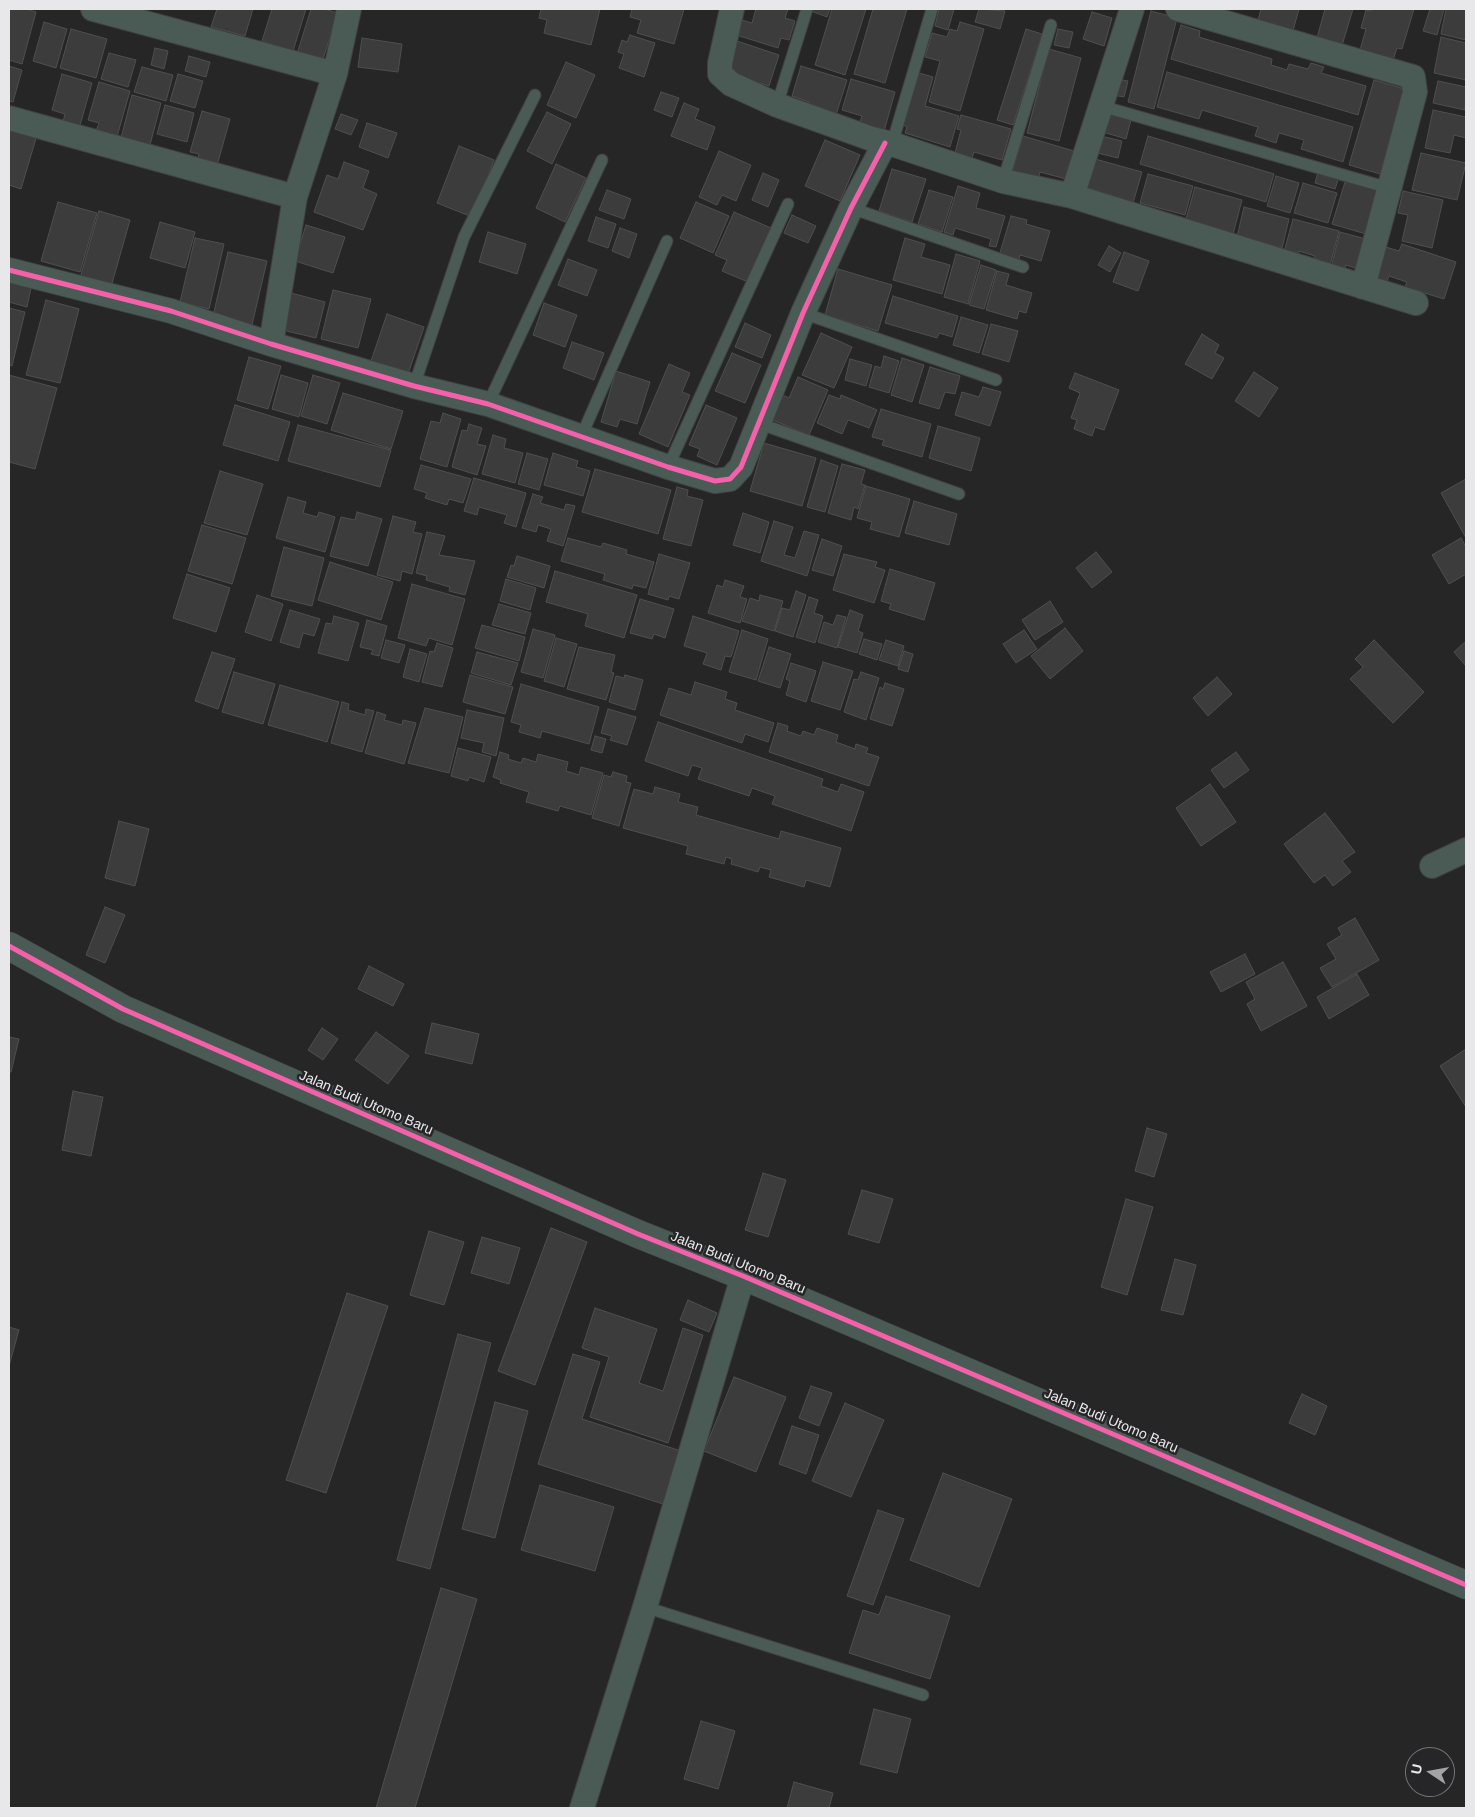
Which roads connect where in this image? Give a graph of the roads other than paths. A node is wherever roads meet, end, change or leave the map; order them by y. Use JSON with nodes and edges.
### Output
{"nodes":[{"id":1,"x":93,"y":9,"type":"edge"},
{"id":2,"x":349,"y":9,"type":"edge"},
{"id":3,"x":732,"y":9,"type":"edge"},
{"id":4,"x":807,"y":9,"type":"edge"},
{"id":5,"x":932,"y":9,"type":"edge"},
{"id":6,"x":1132,"y":9,"type":"edge"},
{"id":7,"x":1178,"y":9,"type":"edge"},
{"id":8,"x":1051,"y":25,"type":"dead end"},
{"id":9,"x":335,"y":74,"type":"junction"},
{"id":10,"x":535,"y":95,"type":"dead end"},
{"id":11,"x":777,"y":104,"type":"junction"},
{"id":12,"x":1101,"y":106,"type":"junction"},
{"id":13,"x":9,"y":118,"type":"edge"},
{"id":14,"x":888,"y":143,"type":"junction"},
{"id":15,"x":602,"y":160,"type":"dead end"},
{"id":16,"x":1003,"y":181,"type":"junction"},
{"id":17,"x":1389,"y":188,"type":"junction"},
{"id":18,"x":1072,"y":196,"type":"junction"},
{"id":19,"x":295,"y":197,"type":"junction"},
{"id":20,"x":788,"y":204,"type":"dead end"},
{"id":21,"x":851,"y":208,"type":"junction"},
{"id":22,"x":667,"y":241,"type":"dead end"},
{"id":23,"x":1023,"y":267,"type":"dead end"},
{"id":24,"x":9,"y":270,"type":"edge"},
{"id":25,"x":1363,"y":287,"type":"junction"},
{"id":26,"x":1416,"y":303,"type":"dead end"},
{"id":27,"x":803,"y":312,"type":"junction"},
{"id":28,"x":271,"y":344,"type":"junction"},
{"id":29,"x":996,"y":380,"type":"dead end"},
{"id":30,"x":414,"y":386,"type":"junction"},
{"id":31,"x":488,"y":404,"type":"junction"},
{"id":32,"x":758,"y":423,"type":"junction"},
{"id":33,"x":580,"y":436,"type":"junction"},
{"id":34,"x":668,"y":468,"type":"junction"},
{"id":35,"x":959,"y":494,"type":"dead end"},
{"id":36,"x":1466,"y":850,"type":"edge"},
{"id":37,"x":1432,"y":866,"type":"dead end"},
{"id":38,"x":9,"y":946,"type":"edge"},
{"id":39,"x":743,"y":1276,"type":"junction"},
{"id":40,"x":1466,"y":1585,"type":"edge"},
{"id":41,"x":645,"y":1607,"type":"junction"},
{"id":42,"x":923,"y":1696,"type":"dead end"},
{"id":43,"x":582,"y":1808,"type":"edge"}],
"edges":[{"from":1,"to":9,"type":"street"},
{"from":2,"to":9,"type":"street"},
{"from":3,"to":11,"type":"street"},
{"from":4,"to":11,"type":"lane"},
{"from":5,"to":14,"type":"lane"},
{"from":6,"to":12,"type":"street"},
{"from":7,"to":17,"type":"street"},
{"from":8,"to":16,"type":"lane"},
{"from":9,"to":19,"type":"street"},
{"from":10,"to":30,"type":"lane"},
{"from":11,"to":14,"type":"street"},
{"from":12,"to":17,"type":"lane"},
{"from":12,"to":18,"type":"street"},
{"from":13,"to":19,"type":"street"},
{"from":14,"to":16,"type":"street"},
{"from":14,"to":21,"type":"street"},
{"from":15,"to":31,"type":"lane"},
{"from":16,"to":18,"type":"street"},
{"from":17,"to":25,"type":"street"},
{"from":18,"to":25,"type":"street"},
{"from":19,"to":28,"type":"street"},
{"from":20,"to":34,"type":"lane"},
{"from":21,"to":23,"type":"lane"},
{"from":21,"to":27,"type":"street"},
{"from":22,"to":33,"type":"lane"},
{"from":24,"to":28,"type":"street"},
{"from":25,"to":26,"type":"street"},
{"from":27,"to":29,"type":"lane"},
{"from":27,"to":32,"type":"street"},
{"from":28,"to":30,"type":"street"},
{"from":30,"to":31,"type":"street"},
{"from":31,"to":33,"type":"street"},
{"from":32,"to":34,"type":"street"},
{"from":32,"to":35,"type":"lane"},
{"from":33,"to":34,"type":"street"},
{"from":36,"to":37,"type":"street"},
{"from":38,"to":39,"type":"street","name":"Jalan Budi Utomo Baru"},
{"from":39,"to":40,"type":"street","name":"Jalan Budi Utomo Baru"},
{"from":39,"to":41,"type":"street"},
{"from":41,"to":42,"type":"lane"},
{"from":41,"to":43,"type":"street"}]}
